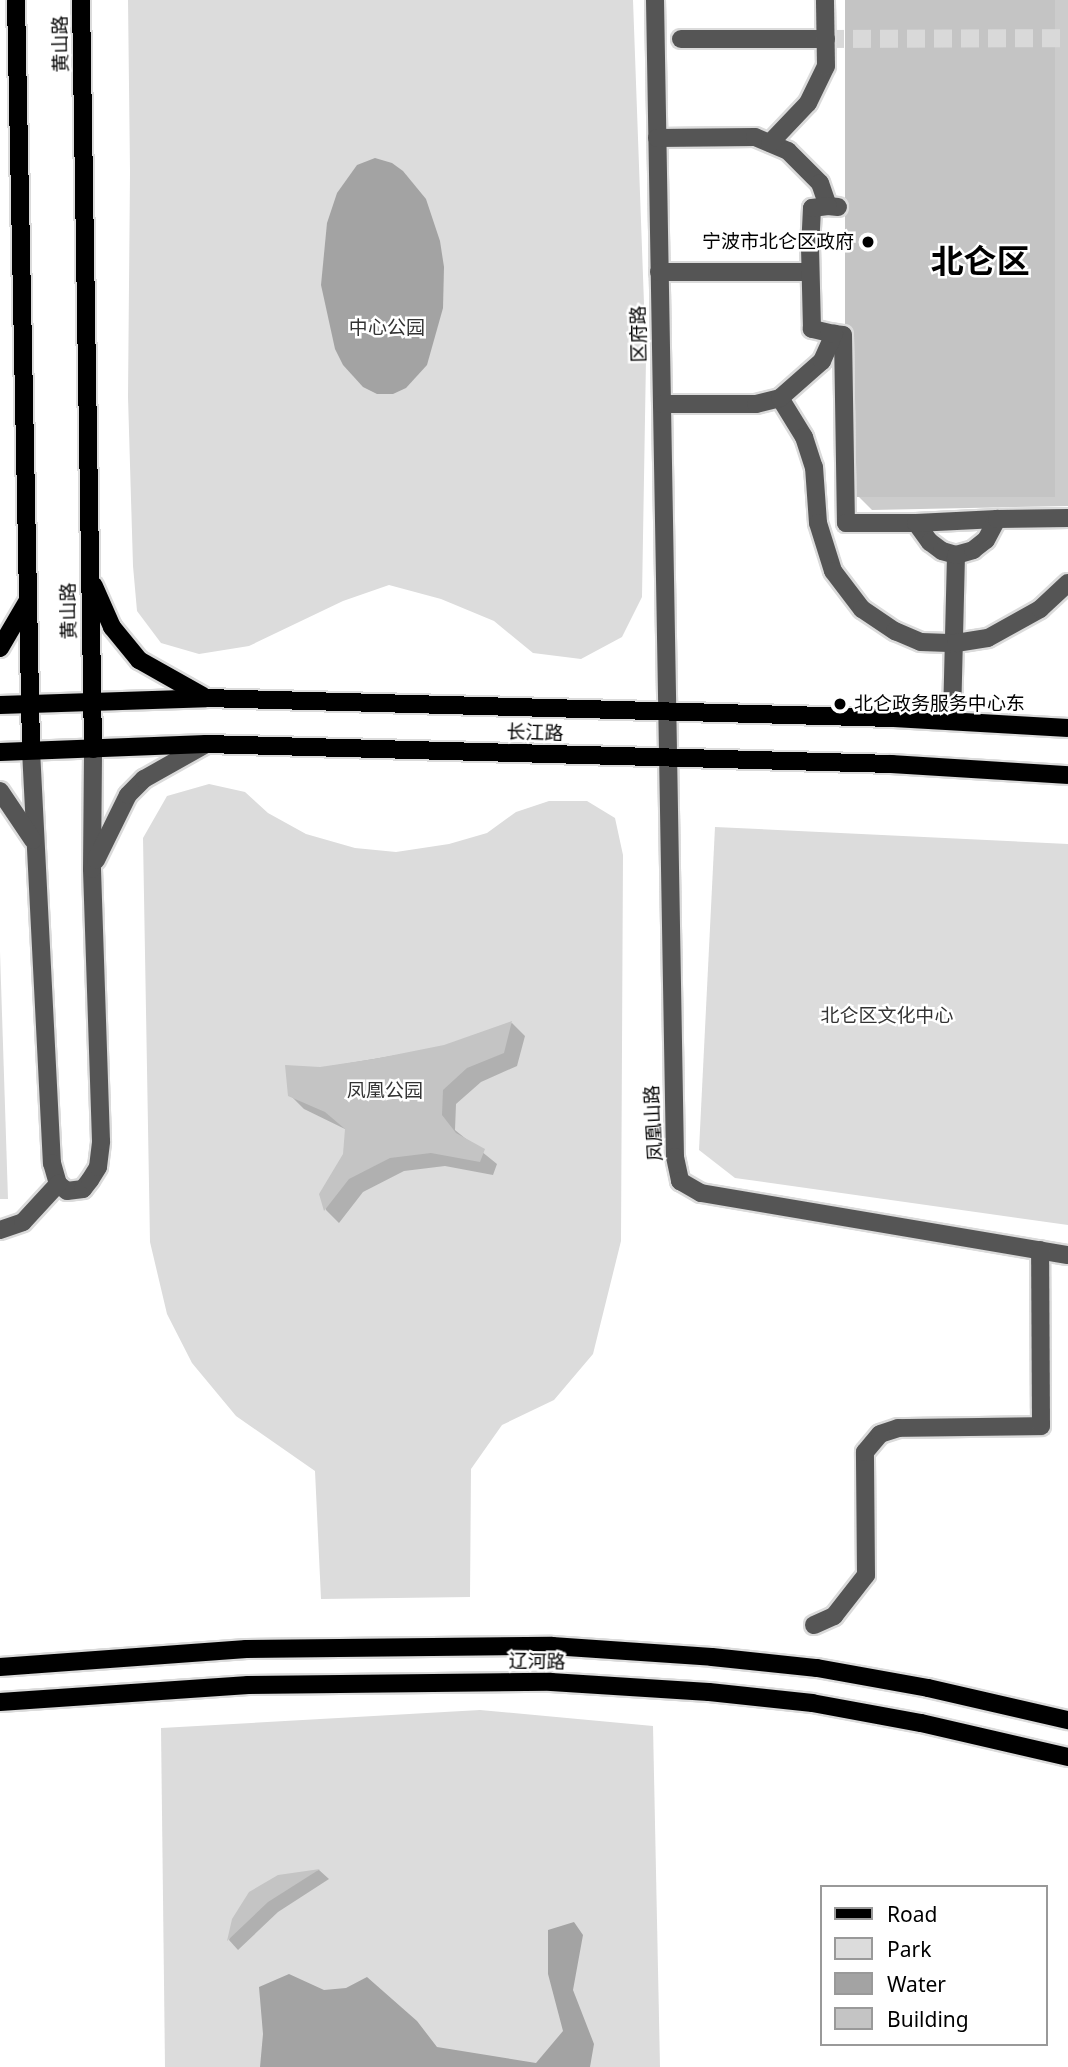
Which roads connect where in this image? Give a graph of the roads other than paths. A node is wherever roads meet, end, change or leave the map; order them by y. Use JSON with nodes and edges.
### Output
{"nodes":[{"id":1,"x":16,"y":0,"type":"edge"},
{"id":2,"x":81,"y":0,"type":"edge"},
{"id":3,"x":654,"y":0,"type":"edge"},
{"id":4,"x":825,"y":0,"type":"edge"},
{"id":5,"x":681,"y":39,"type":"dead end"},
{"id":6,"x":826,"y":39,"type":"junction"},
{"id":7,"x":657,"y":138,"type":"junction"},
{"id":8,"x":771,"y":143,"type":"junction"},
{"id":9,"x":659,"y":272,"type":"junction"},
{"id":10,"x":810,"y":272,"type":"junction"},
{"id":11,"x":834,"y":334,"type":"junction"},
{"id":12,"x":780,"y":398,"type":"junction"},
{"id":13,"x":662,"y":404,"type":"junction"},
{"id":14,"x":1068,"y":518,"type":"edge"},
{"id":15,"x":997,"y":519,"type":"junction"},
{"id":16,"x":818,"y":523,"type":"junction"},
{"id":17,"x":846,"y":523,"type":"junction"},
{"id":18,"x":915,"y":523,"type":"junction"},
{"id":19,"x":956,"y":555,"type":"junction"},
{"id":20,"x":90,"y":576,"type":"junction"},
{"id":21,"x":1068,"y":583,"type":"edge"},
{"id":22,"x":29,"y":598,"type":"junction"},
{"id":23,"x":956,"y":643,"type":"junction"},
{"id":24,"x":0,"y":648,"type":"edge"},
{"id":25,"x":666,"y":667,"type":"joint"},
{"id":26,"x":206,"y":698,"type":"junction"},
{"id":27,"x":93,"y":702,"type":"junction"},
{"id":28,"x":31,"y":704,"type":"junction"},
{"id":29,"x":0,"y":705,"type":"edge"},
{"id":30,"x":667,"y":712,"type":"junction"},
{"id":31,"x":952,"y":722,"type":"junction"},
{"id":32,"x":1068,"y":728,"type":"edge"},
{"id":33,"x":206,"y":744,"type":"junction"},
{"id":34,"x":93,"y":749,"type":"junction"},
{"id":35,"x":32,"y":750,"type":"junction"},
{"id":36,"x":0,"y":752,"type":"edge"},
{"id":37,"x":668,"y":758,"type":"junction"},
{"id":38,"x":1068,"y":775,"type":"edge"},
{"id":39,"x":0,"y":791,"type":"edge"},
{"id":40,"x":34,"y":841,"type":"junction"},
{"id":41,"x":92,"y":869,"type":"junction"},
{"id":42,"x":58,"y":1184,"type":"junction"},
{"id":43,"x":0,"y":1230,"type":"edge"},
{"id":44,"x":1040,"y":1250,"type":"junction"},
{"id":45,"x":1068,"y":1255,"type":"edge"},
{"id":46,"x":814,"y":1625,"type":"dead end"},
{"id":47,"x":0,"y":1667,"type":"edge"},
{"id":48,"x":0,"y":1702,"type":"edge"},
{"id":49,"x":1068,"y":1720,"type":"edge"},
{"id":50,"x":1068,"y":1756,"type":"edge"}],
"edges":[{"from":1,"to":22,"type":"main road","name":"黄山路"},
{"from":2,"to":20,"type":"main road","name":"黄山路"},
{"from":3,"to":7,"type":"street","name":"区府路"},
{"from":4,"to":6,"type":"street"},
{"from":5,"to":6,"type":"street"},
{"from":6,"to":8,"type":"street"},
{"from":7,"to":8,"type":"street"},
{"from":7,"to":9,"type":"street","name":"区府路"},
{"from":8,"to":10,"type":"street"},
{"from":9,"to":10,"type":"street"},
{"from":9,"to":13,"type":"street","name":"区府路"},
{"from":10,"to":11,"type":"street"},
{"from":11,"to":12,"type":"street"},
{"from":11,"to":17,"type":"street"},
{"from":12,"to":13,"type":"street"},
{"from":12,"to":16,"type":"street"},
{"from":13,"to":25,"type":"street","name":"区府路"},
{"from":14,"to":15,"type":"street"},
{"from":15,"to":18,"type":"street"},
{"from":15,"to":19,"type":"street"},
{"from":16,"to":17,"type":"street"},
{"from":16,"to":23,"type":"street"},
{"from":17,"to":18,"type":"street"},
{"from":18,"to":19,"type":"street"},
{"from":19,"to":23,"type":"street"},
{"from":20,"to":26,"type":"main road"},
{"from":20,"to":27,"type":"main road","name":"黄山路"},
{"from":21,"to":23,"type":"street"},
{"from":22,"to":24,"type":"main road"},
{"from":22,"to":28,"type":"main road","name":"黄山路"},
{"from":23,"to":31,"type":"street"},
{"from":25,"to":30,"type":"street","name":"凤凰山路"},
{"from":26,"to":27,"type":"main road","name":"长江路"},
{"from":26,"to":30,"type":"main road","name":"长江路"},
{"from":27,"to":28,"type":"main road","name":"长江路"},
{"from":27,"to":34,"type":"main road","name":"黄山路"},
{"from":28,"to":29,"type":"main road","name":"长江路"},
{"from":28,"to":35,"type":"main road","name":"黄山路"},
{"from":30,"to":31,"type":"main road","name":"长江路"},
{"from":30,"to":37,"type":"street","name":"凤凰山路"},
{"from":31,"to":32,"type":"main road","name":"长江路"},
{"from":33,"to":34,"type":"main road","name":"长江路"},
{"from":33,"to":37,"type":"main road","name":"长江路"},
{"from":33,"to":41,"type":"street"},
{"from":34,"to":35,"type":"main road","name":"长江路"},
{"from":34,"to":41,"type":"street","name":"黄山路"},
{"from":35,"to":36,"type":"main road","name":"长江路"},
{"from":35,"to":40,"type":"street","name":"黄山路"},
{"from":37,"to":38,"type":"main road","name":"长江路"},
{"from":37,"to":44,"type":"street","name":"凤凰山路"},
{"from":39,"to":40,"type":"street"},
{"from":40,"to":42,"type":"street","name":"黄山路"},
{"from":41,"to":42,"type":"street","name":"黄山路"},
{"from":42,"to":43,"type":"street"},
{"from":44,"to":45,"type":"street","name":"凤凰山路"},
{"from":44,"to":46,"type":"street"},
{"from":47,"to":49,"type":"main road","name":"辽河路"},
{"from":48,"to":50,"type":"main road","name":"辽河路"}]}
